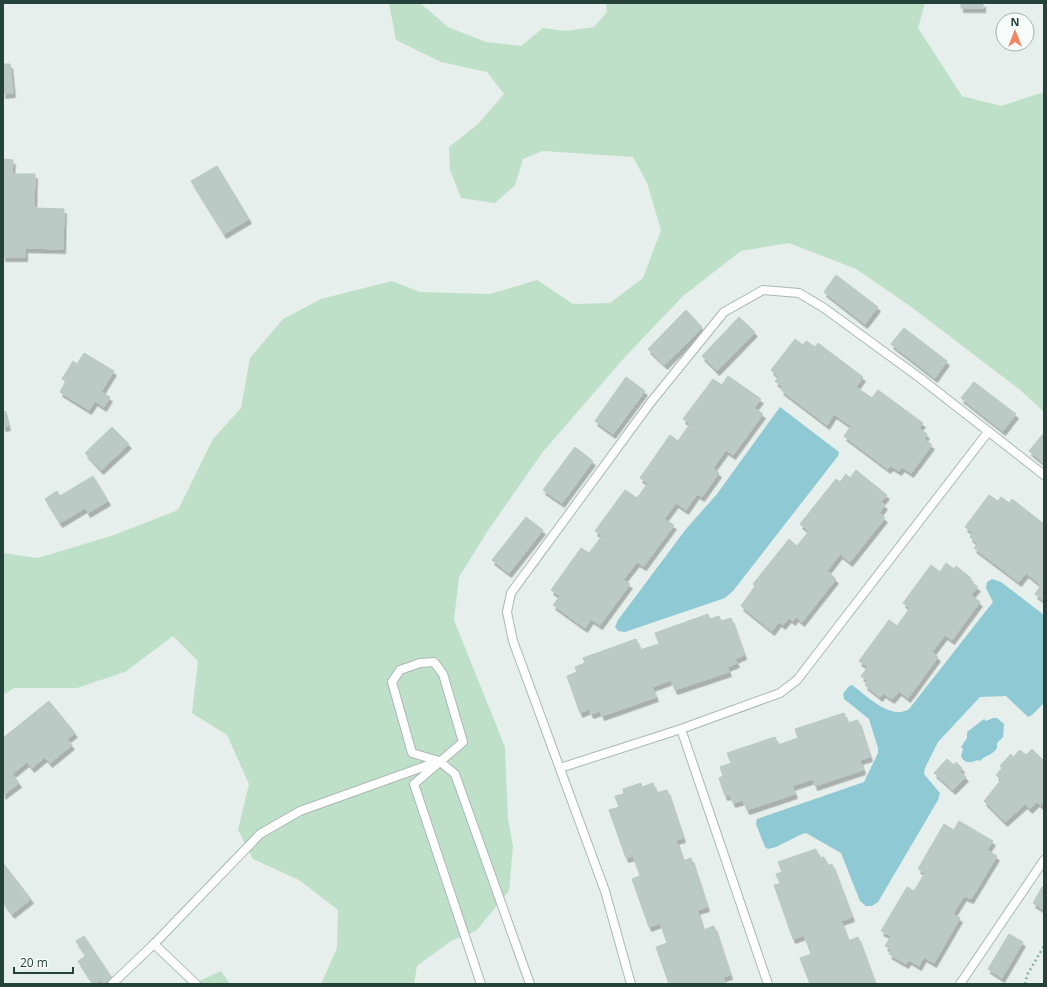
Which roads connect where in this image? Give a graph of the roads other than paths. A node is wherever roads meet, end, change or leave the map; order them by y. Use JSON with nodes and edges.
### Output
{"nodes":[{"id":1,"x":988,"y":432,"type":"junction"},
{"id":2,"x":1044,"y":475,"type":"edge"},
{"id":3,"x":681,"y":729,"type":"junction"},
{"id":4,"x":439,"y":762,"type":"junction"},
{"id":5,"x":560,"y":768,"type":"junction"},
{"id":6,"x":1044,"y":860,"type":"edge"},
{"id":7,"x":154,"y":944,"type":"junction"},
{"id":8,"x":112,"y":984,"type":"edge"},
{"id":9,"x":196,"y":984,"type":"edge"},
{"id":10,"x":481,"y":984,"type":"edge"},
{"id":11,"x":530,"y":984,"type":"edge"},
{"id":12,"x":631,"y":984,"type":"edge"},
{"id":13,"x":768,"y":984,"type":"edge"},
{"id":14,"x":960,"y":984,"type":"edge"}],
"edges":[{"from":1,"to":2,"type":"lane"},
{"from":1,"to":3,"type":"lane"},
{"from":1,"to":5,"type":"lane"},
{"from":3,"to":5,"type":"lane"},
{"from":3,"to":13,"type":"lane"},
{"from":4,"to":4,"type":"lane"},
{"from":4,"to":7,"type":"lane"},
{"from":4,"to":10,"type":"lane"},
{"from":4,"to":11,"type":"lane"},
{"from":5,"to":12,"type":"lane"},
{"from":6,"to":14,"type":"lane"},
{"from":7,"to":8,"type":"lane"},
{"from":7,"to":9,"type":"lane"}]}
